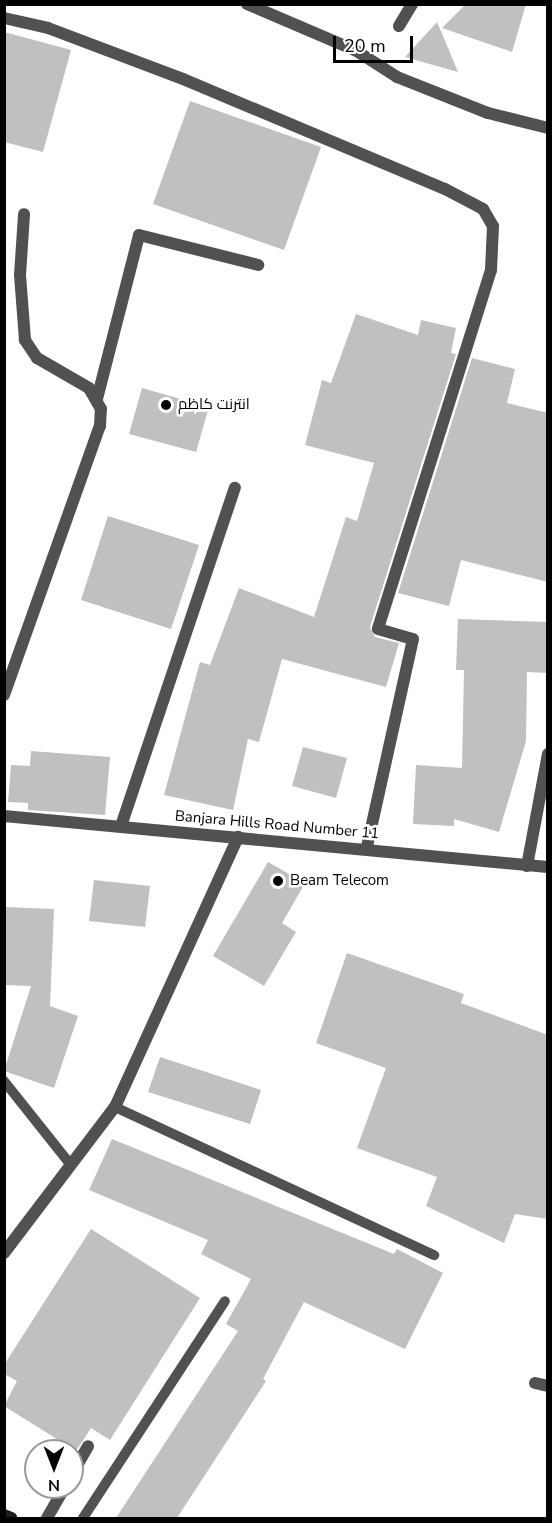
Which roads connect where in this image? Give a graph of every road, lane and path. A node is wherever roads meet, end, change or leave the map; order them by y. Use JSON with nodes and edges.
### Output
{"nodes":[{"id":1,"x":248,"y":4,"type":"edge"},
{"id":2,"x":412,"y":4,"type":"edge"},
{"id":3,"x":4,"y":18,"type":"edge"},
{"id":4,"x":399,"y":26,"type":"dead end"},
{"id":5,"x":548,"y":128,"type":"edge"},
{"id":6,"x":24,"y":214,"type":"dead end"},
{"id":7,"x":258,"y":264,"type":"dead end"},
{"id":8,"x":97,"y":399,"type":"junction"},
{"id":9,"x":235,"y":488,"type":"dead end"},
{"id":10,"x":4,"y":695,"type":"edge"},
{"id":11,"x":548,"y":754,"type":"edge"},
{"id":12,"x":4,"y":816,"type":"edge"},
{"id":13,"x":121,"y":826,"type":"junction"},
{"id":14,"x":238,"y":837,"type":"junction"},
{"id":15,"x":367,"y":846,"type":"junction"},
{"id":16,"x":527,"y":866,"type":"junction"},
{"id":17,"x":548,"y":867,"type":"edge"},
{"id":18,"x":4,"y":1081,"type":"edge"},
{"id":19,"x":115,"y":1107,"type":"junction"},
{"id":20,"x":70,"y":1164,"type":"junction"},
{"id":21,"x":4,"y":1253,"type":"edge"},
{"id":22,"x":434,"y":1255,"type":"dead end"},
{"id":23,"x":225,"y":1301,"type":"dead end"},
{"id":24,"x":88,"y":1446,"type":"dead end"},
{"id":25,"x":84,"y":1453,"type":"edge"},
{"id":26,"x":58,"y":1499,"type":"edge"},
{"id":27,"x":4,"y":1509,"type":"edge"},
{"id":28,"x":4,"y":1515,"type":"edge"},
{"id":29,"x":10,"y":1518,"type":"edge"},
{"id":30,"x":46,"y":1518,"type":"edge"},
{"id":31,"x":83,"y":1518,"type":"edge"}],
"edges":[{"from":1,"to":5,"type":"street"},
{"from":2,"to":4,"type":"street"},
{"from":3,"to":15,"type":"street"},
{"from":6,"to":8,"type":"street"},
{"from":7,"to":8,"type":"street"},
{"from":8,"to":10,"type":"street"},
{"from":9,"to":13,"type":"street"},
{"from":11,"to":16,"type":"street"},
{"from":12,"to":13,"type":"street","name":"Banjara Hills Road Number 11"},
{"from":13,"to":14,"type":"street","name":"Banjara Hills Road Number 11"},
{"from":14,"to":15,"type":"street","name":"Banjara Hills Road Number 11"},
{"from":14,"to":19,"type":"street"},
{"from":15,"to":16,"type":"street","name":"Banjara Hills Road Number 11"},
{"from":16,"to":17,"type":"street","name":"Banjara Hills Road Number 11"},
{"from":18,"to":20,"type":"lane"},
{"from":19,"to":20,"type":"street"},
{"from":19,"to":22,"type":"lane"},
{"from":20,"to":21,"type":"street"},
{"from":23,"to":31,"type":"lane"},
{"from":24,"to":25,"type":"street"},
{"from":26,"to":30,"type":"street"},
{"from":27,"to":29,"type":"street"},
{"from":28,"to":29,"type":"main road"}]}
